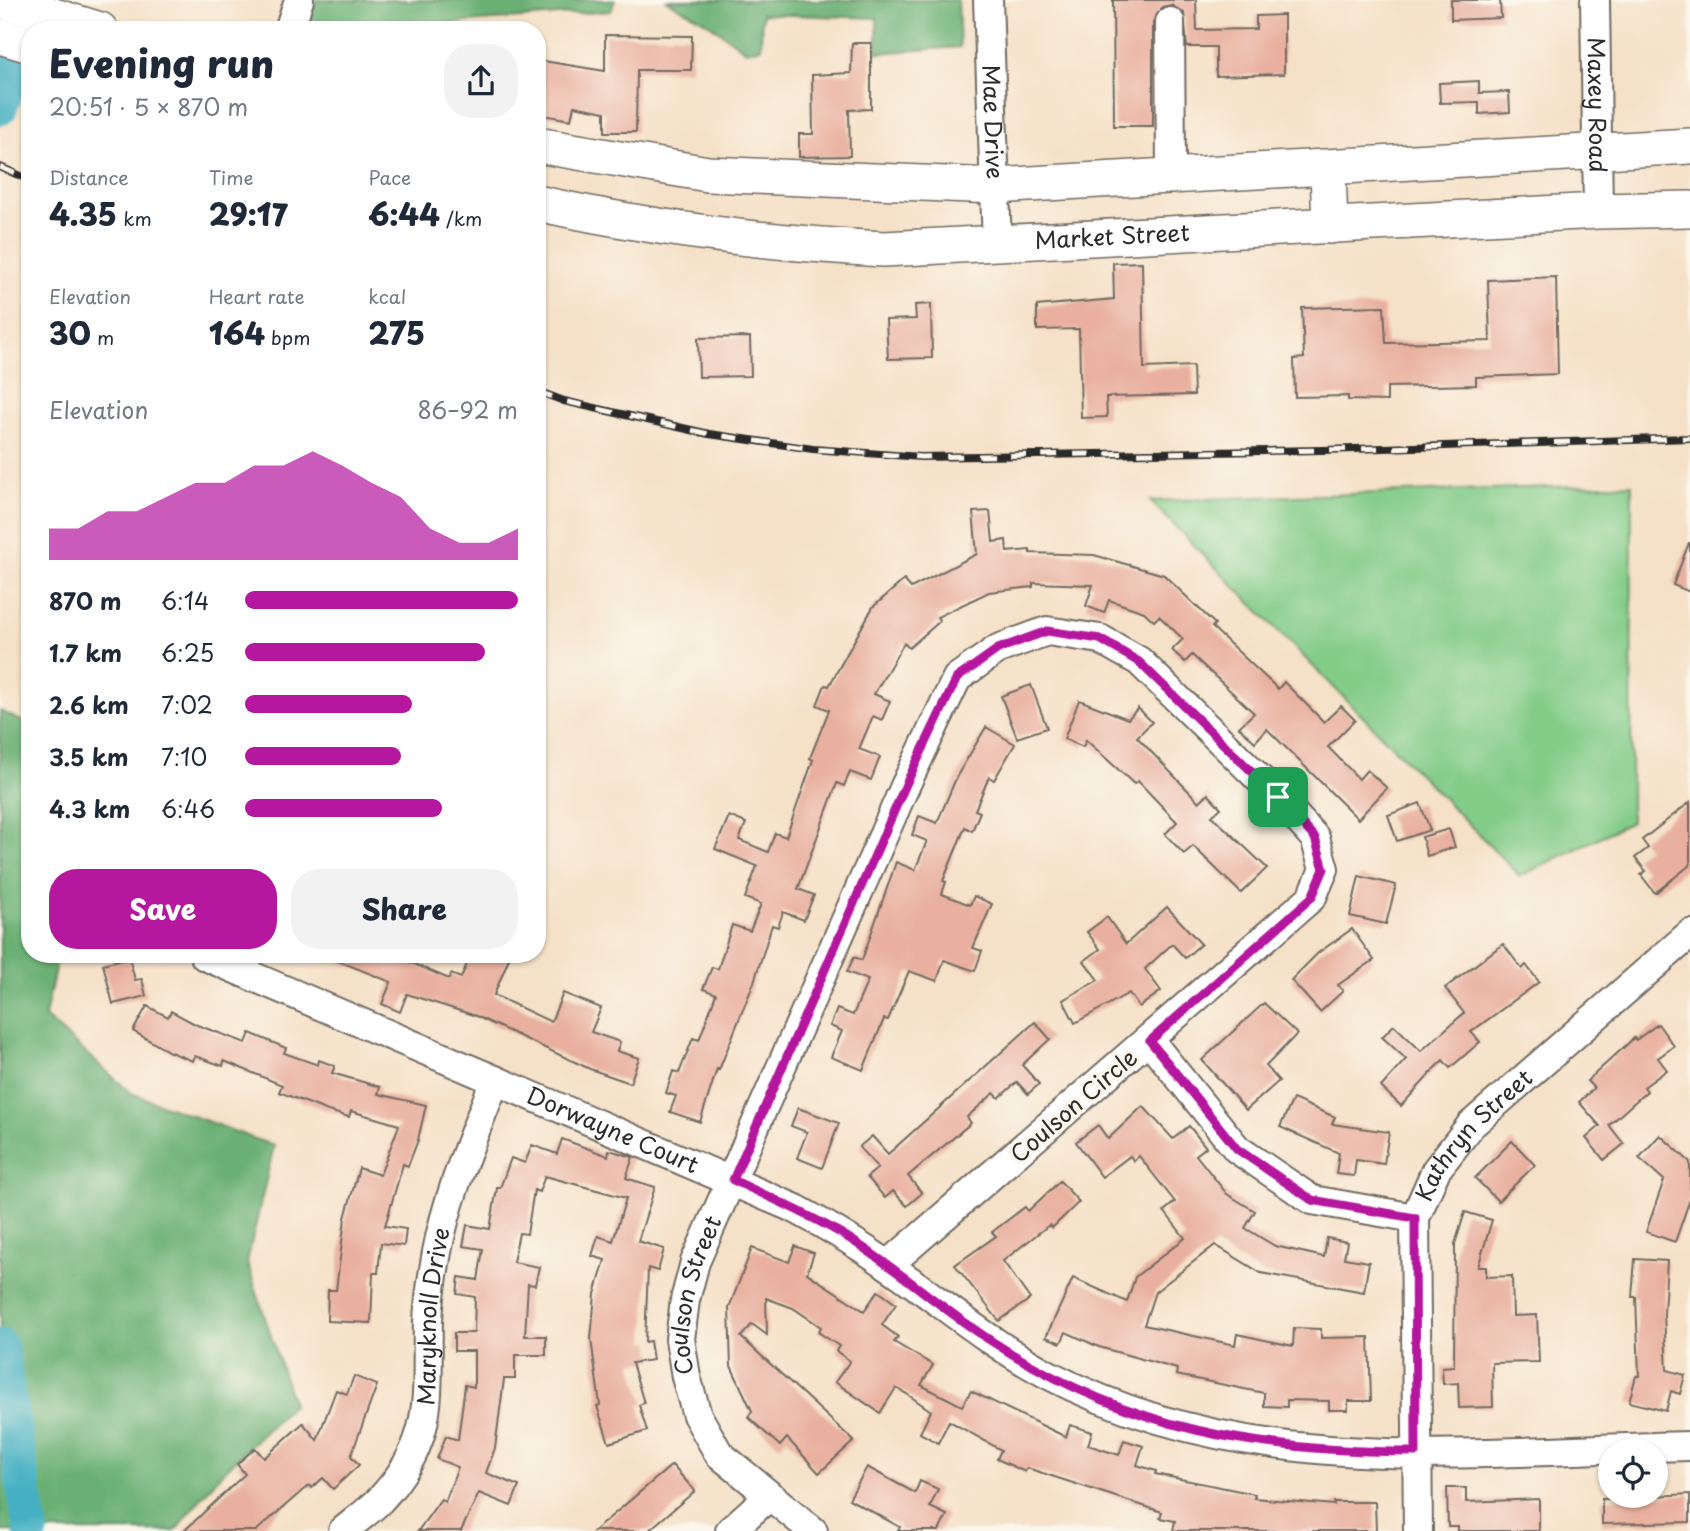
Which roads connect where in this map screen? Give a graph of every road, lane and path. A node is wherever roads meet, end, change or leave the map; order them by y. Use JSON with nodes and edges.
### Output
{"nodes":[{"id":1,"x":1,"y":0,"type":"edge"},
{"id":2,"x":299,"y":0,"type":"edge"},
{"id":3,"x":988,"y":0,"type":"edge"},
{"id":4,"x":1595,"y":0,"type":"edge"},
{"id":5,"x":74,"y":21,"type":"edge"},
{"id":6,"x":292,"y":21,"type":"edge"},
{"id":7,"x":1170,"y":22,"type":"dead end"},
{"id":8,"x":0,"y":36,"type":"edge"},
{"id":9,"x":21,"y":42,"type":"edge"},
{"id":10,"x":1690,"y":146,"type":"edge"},
{"id":11,"x":546,"y":147,"type":"edge"},
{"id":12,"x":1597,"y":152,"type":"junction"},
{"id":13,"x":1328,"y":169,"type":"junction"},
{"id":14,"x":1171,"y":174,"type":"junction"},
{"id":15,"x":995,"y":186,"type":"junction"},
{"id":16,"x":546,"y":206,"type":"edge"},
{"id":17,"x":1690,"y":209,"type":"edge"},
{"id":18,"x":1598,"y":211,"type":"junction"},
{"id":19,"x":1330,"y":226,"type":"junction"},
{"id":20,"x":997,"y":245,"type":"junction"},
{"id":21,"x":1690,"y":934,"type":"edge"},
{"id":22,"x":221,"y":963,"type":"edge"},
{"id":23,"x":1150,"y":1041,"type":"junction"},
{"id":24,"x":495,"y":1080,"type":"junction"},
{"id":25,"x":733,"y":1180,"type":"junction"},
{"id":26,"x":1415,"y":1218,"type":"junction"},
{"id":27,"x":888,"y":1265,"type":"junction"},
{"id":28,"x":1690,"y":1446,"type":"edge"},
{"id":29,"x":1416,"y":1452,"type":"junction"},
{"id":30,"x":769,"y":1496,"type":"junction"},
{"id":31,"x":343,"y":1531,"type":"edge"},
{"id":32,"x":730,"y":1531,"type":"edge"},
{"id":33,"x":813,"y":1531,"type":"edge"},
{"id":34,"x":1419,"y":1531,"type":"edge"}],
"edges":[{"from":1,"to":5,"type":"main road"},
{"from":2,"to":6,"type":"street"},
{"from":3,"to":15,"type":"street","name":"Mae Drive"},
{"from":4,"to":12,"type":"street","name":"Maxey Road"},
{"from":7,"to":14,"type":"street"},
{"from":8,"to":9,"type":"main road"},
{"from":10,"to":12,"type":"main road"},
{"from":11,"to":15,"type":"main road"},
{"from":12,"to":13,"type":"main road"},
{"from":12,"to":18,"type":"street","name":"Maxey Road"},
{"from":13,"to":14,"type":"main road"},
{"from":13,"to":19,"type":"main road"},
{"from":14,"to":15,"type":"main road"},
{"from":15,"to":20,"type":"street","name":"Mae Drive"},
{"from":16,"to":20,"type":"main road","name":"Market Street"},
{"from":17,"to":18,"type":"main road","name":"Market Street"},
{"from":18,"to":19,"type":"main road","name":"Market Street"},
{"from":19,"to":20,"type":"main road","name":"Market Street"},
{"from":21,"to":26,"type":"street","name":"Kathryn Street"},
{"from":22,"to":24,"type":"street","name":"Dorwayne Court"},
{"from":23,"to":25,"type":"street","name":"Coulson Circle"},
{"from":23,"to":26,"type":"street"},
{"from":23,"to":27,"type":"street","name":"Coulson Circle"},
{"from":24,"to":25,"type":"street","name":"Dorwayne Court"},
{"from":24,"to":31,"type":"street","name":"Maryknoll Drive"},
{"from":25,"to":27,"type":"street","name":"Dorwayne Court"},
{"from":25,"to":30,"type":"street","name":"Coulson Street"},
{"from":26,"to":29,"type":"street","name":"Kathryn Street"},
{"from":27,"to":29,"type":"street","name":"Dorwayne Court"},
{"from":28,"to":29,"type":"street","name":"Dorwayne Court"},
{"from":29,"to":34,"type":"street","name":"Kathryn Street"},
{"from":30,"to":32,"type":"street"},
{"from":30,"to":33,"type":"street","name":"Coulson Street"}]}
